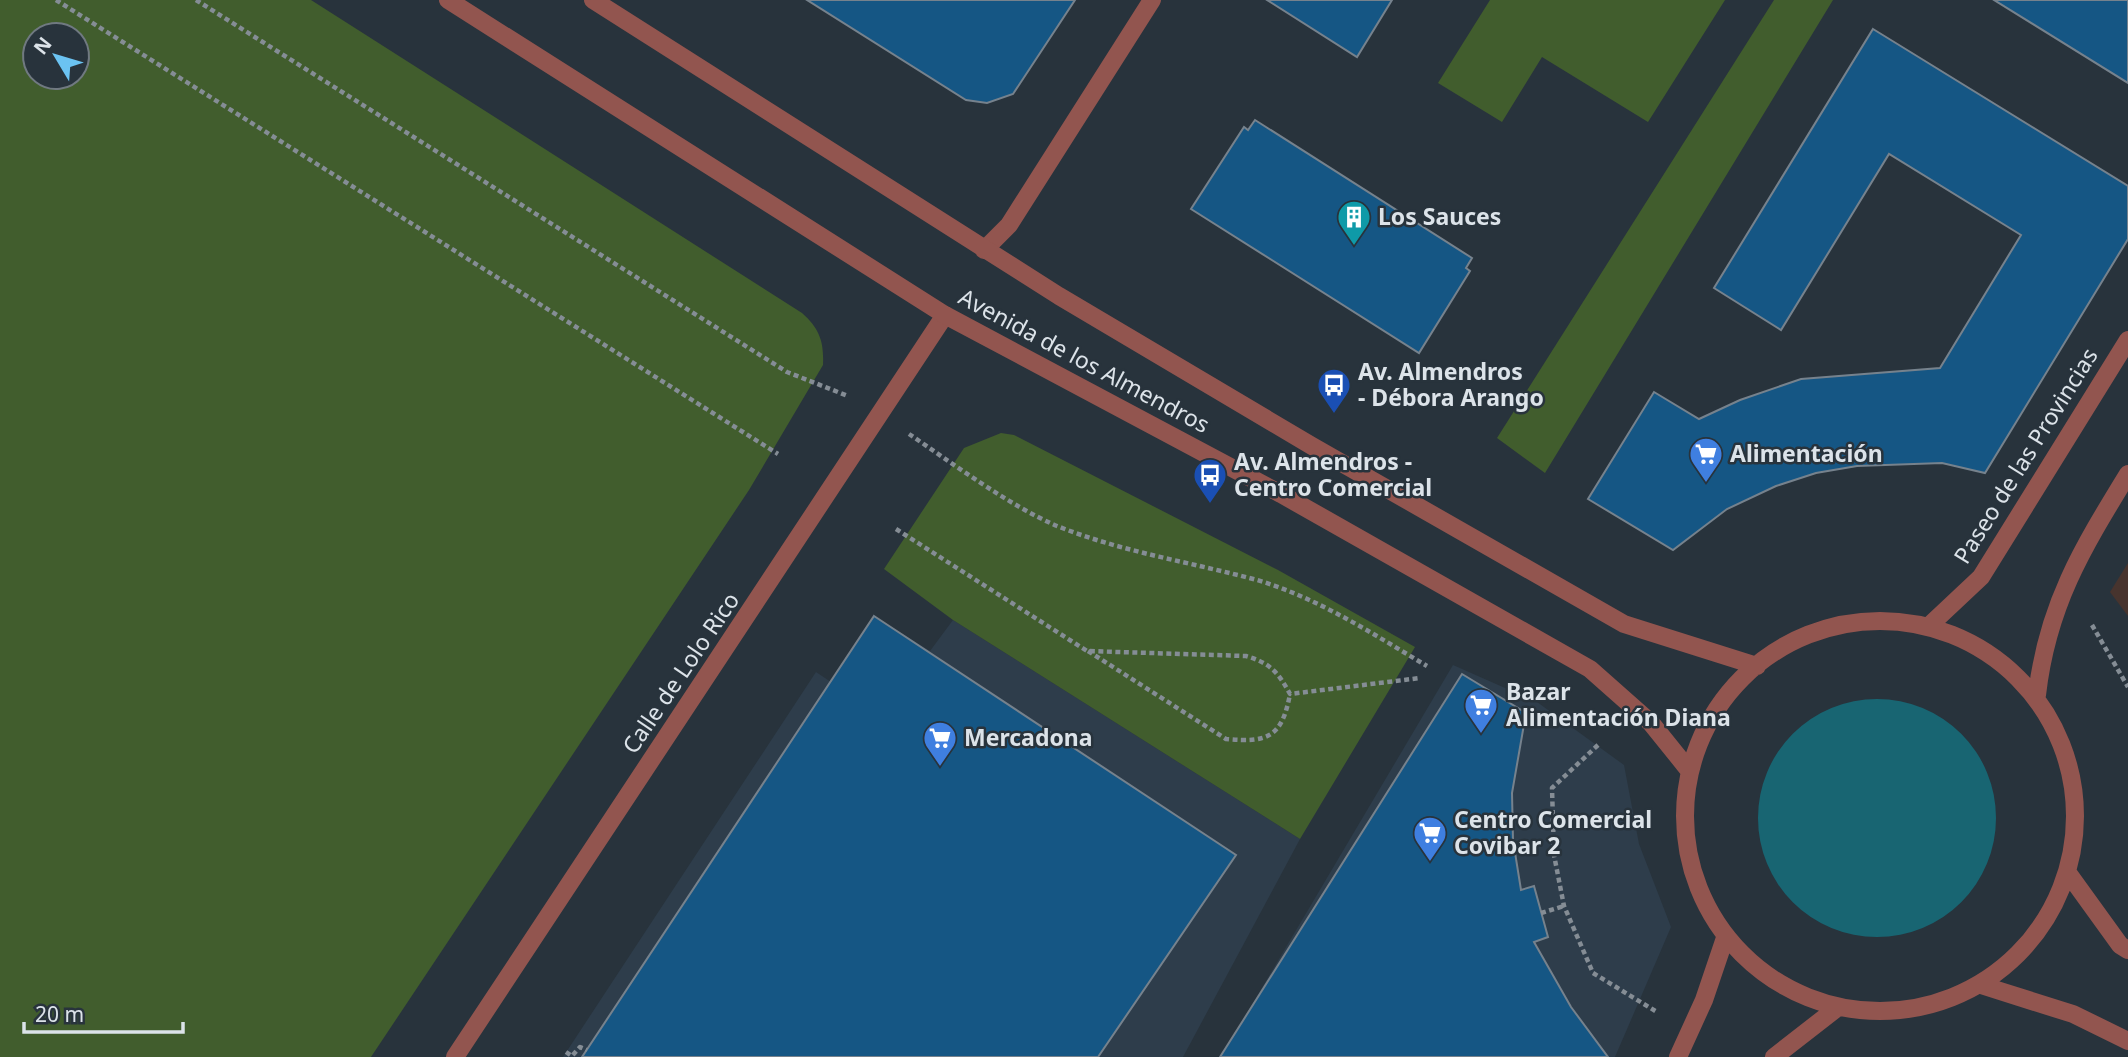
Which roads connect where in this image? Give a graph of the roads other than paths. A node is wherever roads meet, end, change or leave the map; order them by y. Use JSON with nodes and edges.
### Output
{"nodes":[{"id":1,"x":448,"y":0,"type":"edge"},
{"id":2,"x":593,"y":0,"type":"edge"},
{"id":3,"x":1152,"y":0,"type":"edge"},
{"id":4,"x":984,"y":250,"type":"junction"},
{"id":5,"x":945,"y":315,"type":"junction"},
{"id":6,"x":2128,"y":340,"type":"edge"},
{"id":7,"x":2128,"y":474,"type":"edge"},
{"id":8,"x":1931,"y":625,"type":"junction"},
{"id":9,"x":1757,"y":666,"type":"junction"},
{"id":10,"x":2037,"y":695,"type":"junction"},
{"id":11,"x":1688,"y":769,"type":"junction"},
{"id":12,"x":2068,"y":873,"type":"junction"},
{"id":13,"x":1725,"y":938,"type":"junction"},
{"id":14,"x":2128,"y":950,"type":"edge"},
{"id":15,"x":1981,"y":985,"type":"junction"},
{"id":16,"x":1837,"y":1008,"type":"junction"},
{"id":17,"x":2128,"y":1041,"type":"edge"},
{"id":18,"x":455,"y":1057,"type":"edge"},
{"id":19,"x":1678,"y":1057,"type":"edge"},
{"id":20,"x":1774,"y":1057,"type":"edge"}],
"edges":[{"from":1,"to":5,"type":"street","name":"Avenida de los Almendros"},
{"from":2,"to":4,"type":"street","name":"Avenida de los Almendros"},
{"from":3,"to":4,"type":"street"},
{"from":4,"to":9,"type":"street","name":"Avenida de los Almendros"},
{"from":5,"to":11,"type":"street","name":"Avenida de los Almendros"},
{"from":5,"to":18,"type":"street","name":"Calle de Lolo Rico"},
{"from":6,"to":8,"type":"street","name":"Paseo de las Provincias"},
{"from":7,"to":10,"type":"street"},
{"from":8,"to":9,"type":"street"},
{"from":8,"to":10,"type":"street"},
{"from":9,"to":11,"type":"street"},
{"from":10,"to":12,"type":"street"},
{"from":11,"to":13,"type":"street"},
{"from":12,"to":14,"type":"street"},
{"from":12,"to":15,"type":"street"},
{"from":13,"to":16,"type":"street"},
{"from":13,"to":19,"type":"street"},
{"from":15,"to":16,"type":"street"},
{"from":15,"to":17,"type":"street"},
{"from":16,"to":20,"type":"street"}]}
